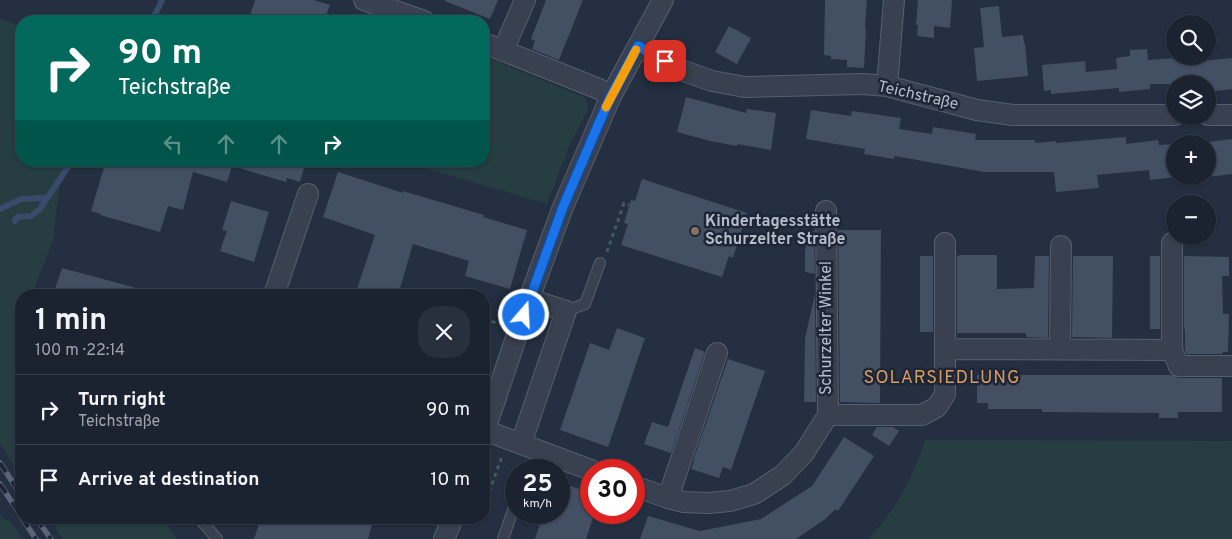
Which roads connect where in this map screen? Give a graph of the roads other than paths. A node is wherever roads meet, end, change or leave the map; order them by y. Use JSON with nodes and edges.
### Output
{"nodes":[{"id":1,"x":364,"y":0,"type":"edge"},
{"id":2,"x":525,"y":0,"type":"edge"},
{"id":3,"x":663,"y":0,"type":"edge"},
{"id":4,"x":894,"y":0,"type":"edge"},
{"id":5,"x":396,"y":11,"type":"edge"},
{"id":6,"x":490,"y":45,"type":"edge"},
{"id":7,"x":638,"y":46,"type":"junction"},
{"id":8,"x":503,"y":50,"type":"junction"},
{"id":9,"x":887,"y":86,"type":"junction"},
{"id":10,"x":611,"y":96,"type":"junction"},
{"id":11,"x":1166,"y":115,"type":"edge"},
{"id":12,"x":1216,"y":115,"type":"edge"},
{"id":13,"x":1232,"y":115,"type":"edge"},
{"id":14,"x":308,"y":194,"type":"dead end"},
{"id":15,"x":826,"y":211,"type":"dead end"},
{"id":16,"x":945,"y":243,"type":"dead end"},
{"id":17,"x":1172,"y":245,"type":"edge"},
{"id":18,"x":1061,"y":246,"type":"dead end"},
{"id":19,"x":600,"y":263,"type":"road end"},
{"id":20,"x":276,"y":289,"type":"edge"},
{"id":21,"x":529,"y":299,"type":"junction"},
{"id":22,"x":566,"y":311,"type":"junction"},
{"id":23,"x":945,"y":349,"type":"junction"},
{"id":24,"x":1060,"y":349,"type":"junction"},
{"id":25,"x":1172,"y":350,"type":"junction"},
{"id":26,"x":718,"y":353,"type":"dead end"},
{"id":27,"x":1232,"y":366,"type":"edge"},
{"id":28,"x":490,"y":413,"type":"edge"},
{"id":29,"x":828,"y":415,"type":"junction"},
{"id":30,"x":490,"y":433,"type":"edge"},
{"id":31,"x":515,"y":442,"type":"junction"},
{"id":32,"x":580,"y":466,"type":"edge"},
{"id":33,"x":645,"y":490,"type":"edge"},
{"id":34,"x":668,"y":498,"type":"junction"},
{"id":35,"x":205,"y":524,"type":"edge"},
{"id":36,"x":508,"y":524,"type":"edge"},
{"id":37,"x":217,"y":539,"type":"edge"},
{"id":38,"x":503,"y":539,"type":"edge"}],
"edges":[{"from":1,"to":5,"type":"street"},
{"from":2,"to":8,"type":"street"},
{"from":3,"to":7,"type":"street"},
{"from":4,"to":9,"type":"street"},
{"from":6,"to":8,"type":"street"},
{"from":7,"to":9,"type":"street","name":"Teichstraße"},
{"from":7,"to":10,"type":"street"},
{"from":8,"to":10,"type":"street"},
{"from":9,"to":11,"type":"street","name":"Teichstraße"},
{"from":10,"to":21,"type":"street"},
{"from":12,"to":13,"type":"street"},
{"from":14,"to":20,"type":"street"},
{"from":15,"to":29,"type":"street","name":"Schurzelter Winkel"},
{"from":16,"to":23,"type":"street","name":"Schurzelter Winkel"},
{"from":17,"to":25,"type":"street"},
{"from":18,"to":24,"type":"street"},
{"from":19,"to":22,"type":"lane"},
{"from":21,"to":22,"type":"street"},
{"from":21,"to":28,"type":"street"},
{"from":22,"to":31,"type":"street"},
{"from":23,"to":24,"type":"street"},
{"from":23,"to":29,"type":"street","name":"Schurzelter Winkel"},
{"from":24,"to":25,"type":"street"},
{"from":25,"to":27,"type":"street"},
{"from":26,"to":34,"type":"street"},
{"from":29,"to":34,"type":"street","name":"Schurzelter Winkel"},
{"from":30,"to":31,"type":"street"},
{"from":31,"to":32,"type":"street"},
{"from":33,"to":34,"type":"street","name":"Schurzelter Winkel"},
{"from":35,"to":37,"type":"lane"},
{"from":36,"to":38,"type":"lane"}]}
